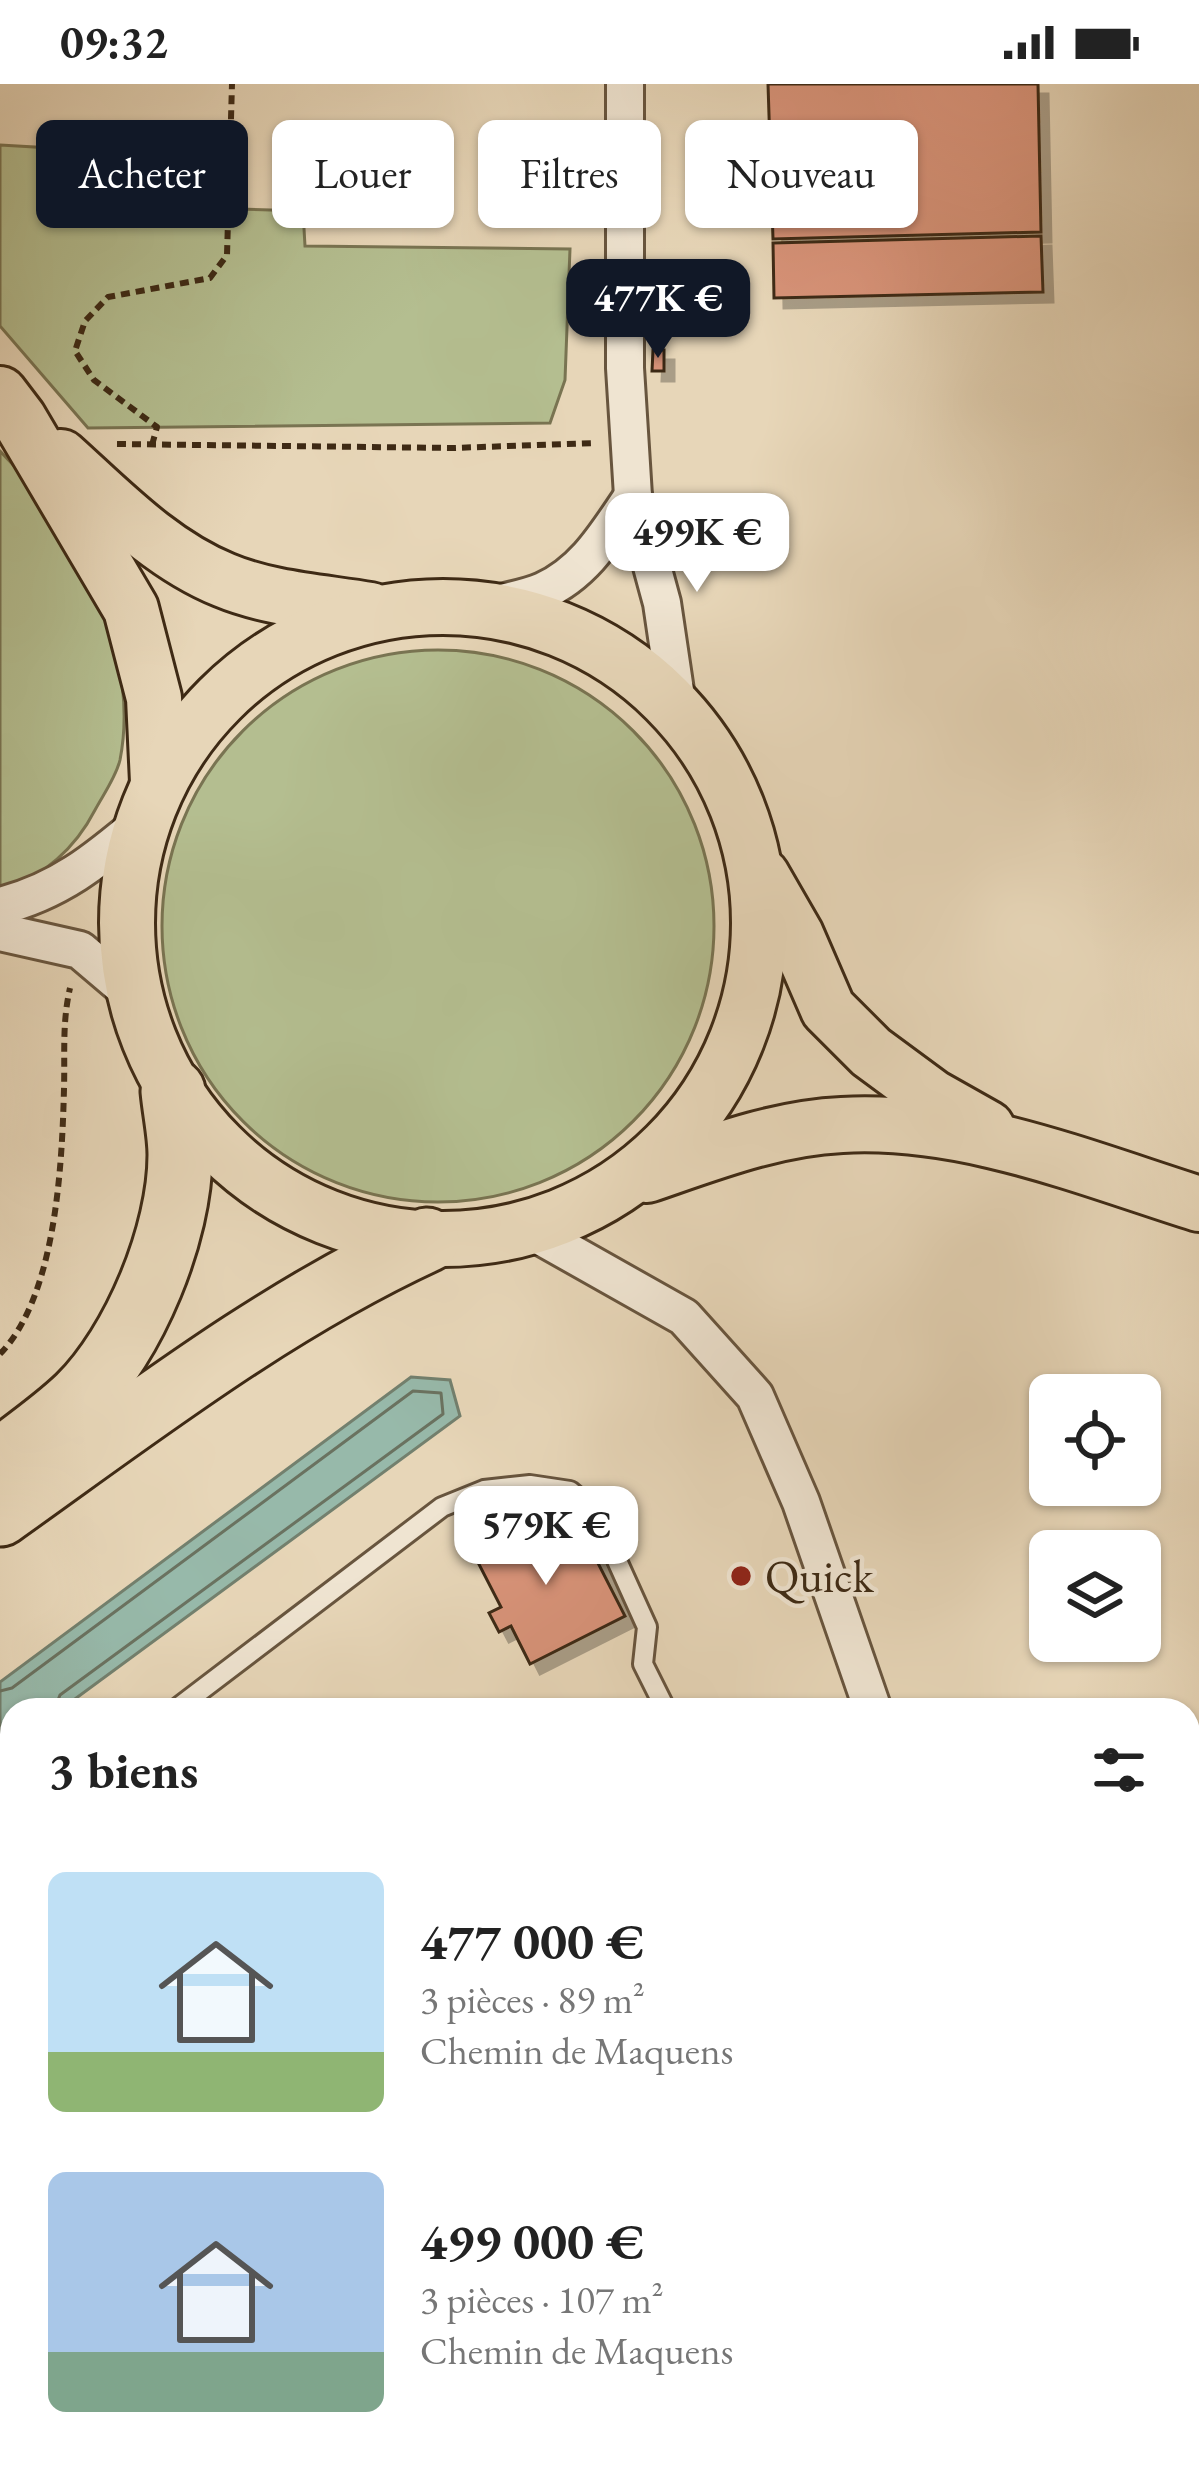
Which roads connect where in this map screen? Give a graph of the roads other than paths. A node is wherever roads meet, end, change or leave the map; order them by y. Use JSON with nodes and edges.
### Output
{"nodes":[{"id":1,"x":626,"y":84,"type":"edge"},
{"id":2,"x":9,"y":407,"type":"edge"},
{"id":3,"x":633,"y":496,"type":"junction"},
{"id":4,"x":479,"y":608,"type":"junction"},
{"id":5,"x":383,"y":612,"type":"junction"},
{"id":6,"x":678,"y":710,"type":"junction"},
{"id":7,"x":150,"y":802,"type":"junction"},
{"id":8,"x":756,"y":866,"type":"junction"},
{"id":9,"x":0,"y":906,"type":"edge"},
{"id":10,"x":0,"y":932,"type":"edge"},
{"id":11,"x":133,"y":995,"type":"junction"},
{"id":12,"x":173,"y":1091,"type":"junction"},
{"id":13,"x":1026,"y":1149,"type":"junction"},
{"id":14,"x":628,"y":1181,"type":"junction"},
{"id":15,"x":1199,"y":1204,"type":"edge"},
{"id":16,"x":528,"y":1229,"type":"junction"},
{"id":17,"x":428,"y":1240,"type":"junction"},
{"id":18,"x":0,"y":1462,"type":"edge"},
{"id":19,"x":0,"y":1514,"type":"edge"},
{"id":20,"x":191,"y":1698,"type":"edge"},
{"id":21,"x":660,"y":1698,"type":"edge"},
{"id":22,"x":869,"y":1698,"type":"edge"}],
"edges":[{"from":1,"to":3,"type":"street"},
{"from":2,"to":5,"type":"main road"},
{"from":2,"to":7,"type":"main road"},
{"from":3,"to":4,"type":"street"},
{"from":3,"to":6,"type":"street"},
{"from":4,"to":5,"type":"main road"},
{"from":4,"to":6,"type":"main road"},
{"from":5,"to":7,"type":"main road"},
{"from":6,"to":8,"type":"main road"},
{"from":7,"to":9,"type":"street"},
{"from":7,"to":11,"type":"main road"},
{"from":8,"to":13,"type":"main road"},
{"from":8,"to":14,"type":"main road"},
{"from":10,"to":11,"type":"street"},
{"from":11,"to":12,"type":"main road"},
{"from":12,"to":17,"type":"main road"},
{"from":12,"to":18,"type":"highway"},
{"from":13,"to":14,"type":"main road"},
{"from":13,"to":15,"type":"main road"},
{"from":14,"to":16,"type":"main road"},
{"from":16,"to":17,"type":"main road"},
{"from":16,"to":22,"type":"street"},
{"from":17,"to":19,"type":"highway"},
{"from":20,"to":21,"type":"lane"}]}
